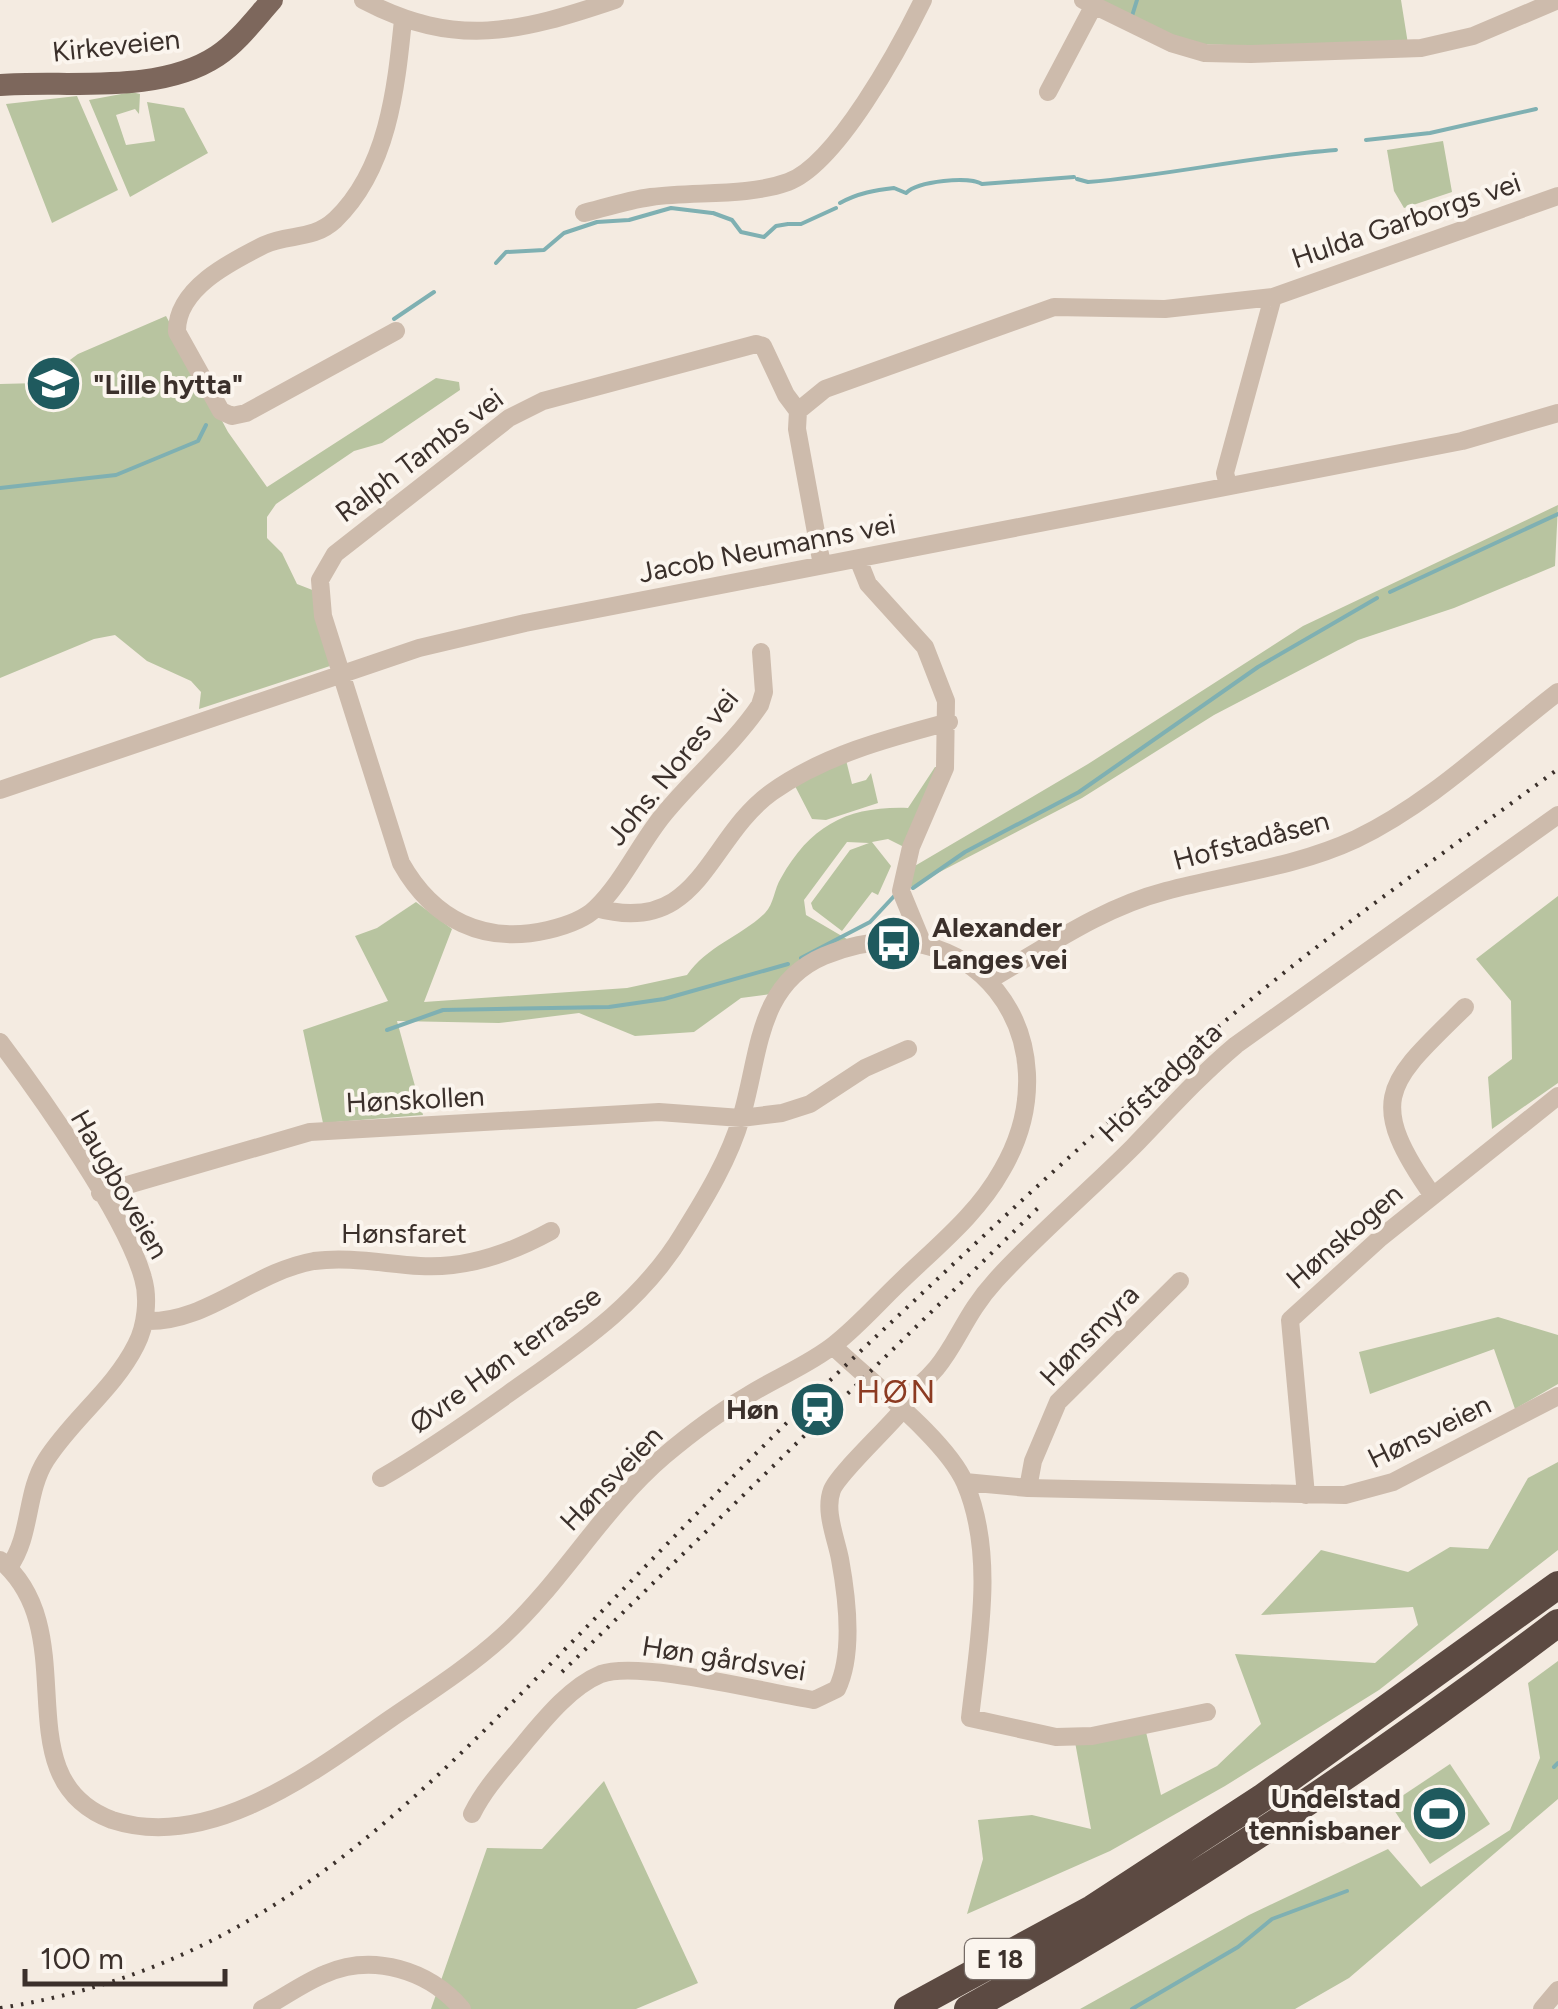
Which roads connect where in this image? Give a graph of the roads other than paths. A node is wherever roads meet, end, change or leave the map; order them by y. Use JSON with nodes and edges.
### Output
{"nodes":[{"id":1,"x":272,"y":0,"type":"edge"},
{"id":2,"x":363,"y":0,"type":"edge"},
{"id":3,"x":614,"y":0,"type":"edge"},
{"id":4,"x":923,"y":0,"type":"edge"},
{"id":5,"x":1558,"y":0,"type":"edge"},
{"id":6,"x":1088,"y":3,"type":"edge"},
{"id":7,"x":403,"y":20,"type":"junction"},
{"id":8,"x":0,"y":85,"type":"edge"},
{"id":9,"x":1048,"y":92,"type":"dead end"},
{"id":10,"x":1558,"y":196,"type":"edge"},
{"id":11,"x":584,"y":212,"type":"dead end"},
{"id":12,"x":1272,"y":297,"type":"junction"},
{"id":13,"x":396,"y":331,"type":"dead end"},
{"id":14,"x":798,"y":412,"type":"junction"},
{"id":15,"x":1558,"y":413,"type":"edge"},
{"id":16,"x":1228,"y":486,"type":"junction"},
{"id":17,"x":858,"y":558,"type":"junction"},
{"id":18,"x":822,"y":565,"type":"junction"},
{"id":19,"x":760,"y":652,"type":"dead end"},
{"id":20,"x":342,"y":675,"type":"junction"},
{"id":21,"x":1558,"y":692,"type":"edge"},
{"id":22,"x":949,"y":722,"type":"junction"},
{"id":23,"x":0,"y":790,"type":"edge"},
{"id":24,"x":1558,"y":815,"type":"edge"},
{"id":25,"x":596,"y":908,"type":"junction"},
{"id":26,"x":922,"y":942,"type":"junction"},
{"id":27,"x":991,"y":979,"type":"junction"},
{"id":28,"x":1466,"y":1007,"type":"dead end"},
{"id":29,"x":0,"y":1042,"type":"edge"},
{"id":30,"x":908,"y":1049,"type":"dead end"},
{"id":31,"x":1558,"y":1096,"type":"edge"},
{"id":32,"x":741,"y":1118,"type":"junction"},
{"id":33,"x":100,"y":1194,"type":"junction"},
{"id":34,"x":1433,"y":1196,"type":"junction"},
{"id":35,"x":551,"y":1230,"type":"dead end"},
{"id":36,"x":1180,"y":1281,"type":"dead end"},
{"id":37,"x":144,"y":1322,"type":"junction"},
{"id":38,"x":833,"y":1346,"type":"junction"},
{"id":39,"x":1558,"y":1396,"type":"edge"},
{"id":40,"x":900,"y":1405,"type":"junction"},
{"id":41,"x":381,"y":1478,"type":"dead end"},
{"id":42,"x":965,"y":1482,"type":"junction"},
{"id":43,"x":1028,"y":1488,"type":"junction"},
{"id":44,"x":1306,"y":1495,"type":"junction"},
{"id":45,"x":4,"y":1563,"type":"edge"},
{"id":46,"x":1558,"y":1585,"type":"edge"},
{"id":47,"x":1558,"y":1623,"type":"edge"},
{"id":48,"x":1206,"y":1712,"type":"dead end"},
{"id":49,"x":472,"y":1814,"type":"dead end"},
{"id":50,"x":1558,"y":1990,"type":"edge"},
{"id":51,"x":262,"y":2009,"type":"edge"},
{"id":52,"x":462,"y":2009,"type":"edge"},
{"id":53,"x":908,"y":2009,"type":"edge"},
{"id":54,"x":968,"y":2009,"type":"edge"},
{"id":55,"x":1542,"y":2009,"type":"edge"}],
"edges":[{"from":1,"to":8,"type":"main road","name":"Kirkeveien"},
{"from":2,"to":7,"type":"street"},
{"from":3,"to":7,"type":"street"},
{"from":4,"to":11,"type":"street"},
{"from":5,"to":6,"type":"street"},
{"from":6,"to":9,"type":"street"},
{"from":7,"to":13,"type":"street"},
{"from":10,"to":12,"type":"street","name":"Hulda Garborgs vei"},
{"from":12,"to":14,"type":"street","name":"Hulda Garborgs vei"},
{"from":12,"to":16,"type":"street","name":"Hulda Garborgs vei"},
{"from":14,"to":18,"type":"street"},
{"from":14,"to":20,"type":"street","name":"Ralph Tambs vei"},
{"from":15,"to":16,"type":"street","name":"Jacob Neumanns vei"},
{"from":16,"to":17,"type":"street","name":"Jacob Neumanns vei"},
{"from":17,"to":18,"type":"street","name":"Jacob Neumanns vei"},
{"from":17,"to":22,"type":"street"},
{"from":18,"to":20,"type":"street","name":"Jacob Neumanns vei"},
{"from":19,"to":25,"type":"street","name":"Johs. Nores vei"},
{"from":20,"to":23,"type":"street","name":"Jacob Neumanns vei"},
{"from":20,"to":25,"type":"street","name":"Johs. Nores vei"},
{"from":21,"to":27,"type":"street","name":"Hofstadåsen"},
{"from":22,"to":25,"type":"street"},
{"from":22,"to":26,"type":"street"},
{"from":24,"to":40,"type":"street","name":"Hofstadgata"},
{"from":26,"to":27,"type":"street","name":"Øvre Høn terrasse"},
{"from":26,"to":32,"type":"street","name":"Øvre Høn terrasse"},
{"from":27,"to":38,"type":"street"},
{"from":28,"to":34,"type":"street","name":"Hønskogen"},
{"from":29,"to":33,"type":"street","name":"Haugboveien"},
{"from":30,"to":32,"type":"street"},
{"from":31,"to":34,"type":"street","name":"Hønskogen"},
{"from":32,"to":33,"type":"street","name":"Hønskollen"},
{"from":32,"to":41,"type":"street","name":"Øvre Høn terrasse"},
{"from":33,"to":37,"type":"street","name":"Haugboveien"},
{"from":34,"to":44,"type":"street","name":"Hønskogen"},
{"from":35,"to":37,"type":"street","name":"Hønsfaret"},
{"from":36,"to":43,"type":"street","name":"Hønsmyra"},
{"from":37,"to":45,"type":"street","name":"Haugboveien"},
{"from":38,"to":40,"type":"street"},
{"from":38,"to":45,"type":"street","name":"Hønsveien"},
{"from":39,"to":44,"type":"street","name":"Hønsveien"},
{"from":40,"to":42,"type":"street"},
{"from":40,"to":49,"type":"street","name":"Høn gårdsvei"},
{"from":42,"to":43,"type":"street","name":"Hønsveien"},
{"from":42,"to":48,"type":"street"},
{"from":43,"to":44,"type":"street","name":"Hønsveien"},
{"from":46,"to":53,"type":"highway","number":"E 18"},
{"from":47,"to":54,"type":"highway","number":"E 18"},
{"from":50,"to":55,"type":"street"},
{"from":51,"to":52,"type":"street"}]}
